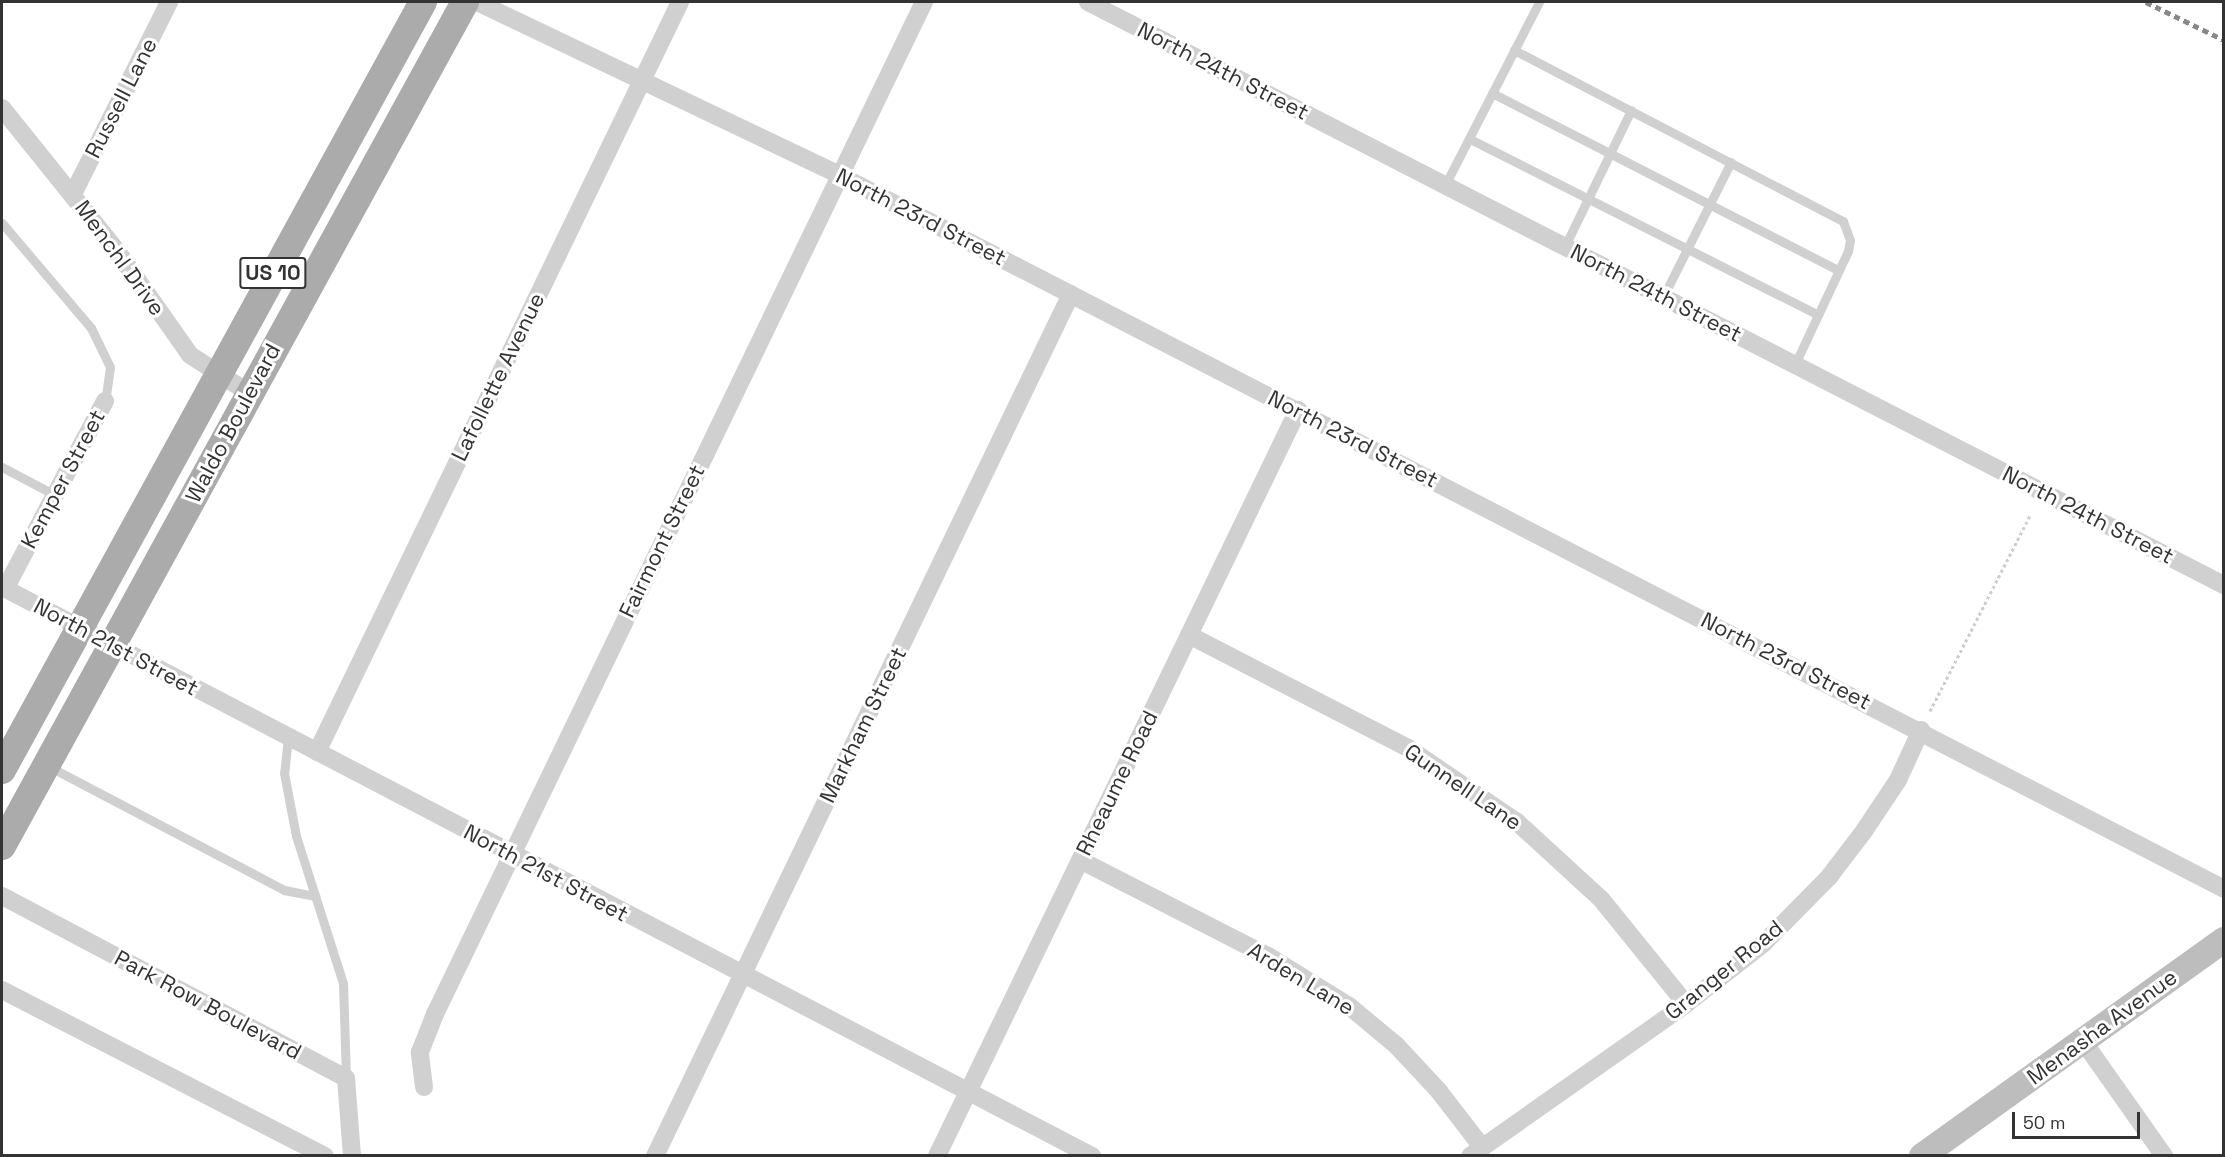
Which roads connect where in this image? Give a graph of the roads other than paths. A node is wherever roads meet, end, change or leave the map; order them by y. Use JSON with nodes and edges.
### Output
{"nodes":[{"id":1,"x":169,"y":2,"type":"edge"},
{"id":2,"x":423,"y":2,"type":"edge"},
{"id":3,"x":465,"y":2,"type":"edge"},
{"id":4,"x":477,"y":2,"type":"edge"},
{"id":5,"x":680,"y":2,"type":"edge"},
{"id":6,"x":924,"y":2,"type":"edge"},
{"id":7,"x":1088,"y":2,"type":"edge"},
{"id":8,"x":1539,"y":2,"type":"edge"},
{"id":9,"x":1514,"y":50,"type":"junction"},
{"id":10,"x":642,"y":79,"type":"junction"},
{"id":11,"x":1492,"y":93,"type":"junction"},
{"id":12,"x":2,"y":108,"type":"edge"},
{"id":13,"x":1631,"y":110,"type":"junction"},
{"id":14,"x":1470,"y":139,"type":"junction"},
{"id":15,"x":1610,"y":153,"type":"junction"},
{"id":16,"x":1731,"y":162,"type":"junction"},
{"id":17,"x":839,"y":175,"type":"junction"},
{"id":18,"x":1445,"y":185,"type":"junction"},
{"id":19,"x":73,"y":194,"type":"junction"},
{"id":20,"x":1587,"y":200,"type":"junction"},
{"id":21,"x":1710,"y":205,"type":"junction"},
{"id":22,"x":2,"y":223,"type":"edge"},
{"id":23,"x":1565,"y":246,"type":"junction"},
{"id":24,"x":1687,"y":250,"type":"junction"},
{"id":25,"x":1838,"y":270,"type":"junction"},
{"id":26,"x":1071,"y":294,"type":"junction"},
{"id":27,"x":1663,"y":297,"type":"junction"},
{"id":28,"x":1818,"y":315,"type":"junction"},
{"id":29,"x":1795,"y":364,"type":"junction"},
{"id":30,"x":217,"y":375,"type":"junction"},
{"id":31,"x":249,"y":393,"type":"junction"},
{"id":32,"x":105,"y":401,"type":"joint"},
{"id":33,"x":1298,"y":410,"type":"junction"},
{"id":34,"x":2,"y":467,"type":"edge"},
{"id":35,"x":55,"y":495,"type":"junction"},
{"id":36,"x":2223,"y":585,"type":"edge"},
{"id":37,"x":3,"y":588,"type":"edge"},
{"id":38,"x":78,"y":627,"type":"junction"},
{"id":39,"x":1189,"y":635,"type":"junction"},
{"id":40,"x":112,"y":645,"type":"junction"},
{"id":41,"x":1921,"y":730,"type":"junction"},
{"id":42,"x":288,"y":737,"type":"junction"},
{"id":43,"x":317,"y":752,"type":"junction"},
{"id":44,"x":6,"y":753,"type":"edge"},
{"id":45,"x":46,"y":765,"type":"junction"},
{"id":46,"x":2,"y":846,"type":"edge"},
{"id":47,"x":510,"y":854,"type":"junction"},
{"id":48,"x":1080,"y":860,"type":"junction"},
{"id":49,"x":2223,"y":889,"type":"edge"},
{"id":50,"x":2,"y":896,"type":"edge"},
{"id":51,"x":315,"y":896,"type":"junction"},
{"id":52,"x":2223,"y":940,"type":"edge"},
{"id":53,"x":741,"y":975,"type":"junction"},
{"id":54,"x":2,"y":990,"type":"edge"},
{"id":55,"x":1686,"y":1004,"type":"junction"},
{"id":56,"x":2083,"y":1041,"type":"junction"},
{"id":57,"x":346,"y":1078,"type":"junction"},
{"id":58,"x":424,"y":1087,"type":"dead end"},
{"id":59,"x":968,"y":1091,"type":"junction"},
{"id":60,"x":1476,"y":1151,"type":"edge"},
{"id":61,"x":325,"y":1155,"type":"edge"},
{"id":62,"x":352,"y":1155,"type":"edge"},
{"id":63,"x":655,"y":1155,"type":"edge"},
{"id":64,"x":937,"y":1155,"type":"edge"},
{"id":65,"x":1092,"y":1155,"type":"edge"},
{"id":66,"x":1922,"y":1155,"type":"edge"},
{"id":67,"x":2164,"y":1155,"type":"edge"}],
"edges":[{"from":1,"to":19,"type":"street","name":"Russell Lane"},
{"from":2,"to":30,"type":"main road","name":"Waldo Boulevard","number":"US 10"},
{"from":3,"to":31,"type":"main road","name":"Waldo Boulevard","number":"US 10"},
{"from":4,"to":10,"type":"street","name":"North 23rd Street"},
{"from":5,"to":10,"type":"street","name":"Lafollette Avenue"},
{"from":6,"to":17,"type":"street","name":"Fairmont Street"},
{"from":7,"to":18,"type":"street","name":"North 24th Street"},
{"from":8,"to":9,"type":"lane"},
{"from":9,"to":11,"type":"lane"},
{"from":9,"to":13,"type":"lane"},
{"from":10,"to":17,"type":"street","name":"North 23rd Street"},
{"from":10,"to":43,"type":"street","name":"Lafollette Avenue"},
{"from":11,"to":14,"type":"lane"},
{"from":11,"to":15,"type":"lane"},
{"from":12,"to":19,"type":"street","name":"Menchl Drive"},
{"from":13,"to":15,"type":"lane"},
{"from":13,"to":16,"type":"lane"},
{"from":14,"to":18,"type":"lane"},
{"from":14,"to":20,"type":"lane"},
{"from":15,"to":20,"type":"lane"},
{"from":15,"to":21,"type":"lane"},
{"from":16,"to":21,"type":"lane"},
{"from":16,"to":25,"type":"lane"},
{"from":17,"to":26,"type":"street","name":"North 23rd Street"},
{"from":17,"to":47,"type":"street","name":"Fairmont Street"},
{"from":18,"to":23,"type":"street","name":"North 24th Street"},
{"from":19,"to":30,"type":"street","name":"Menchl Drive"},
{"from":20,"to":23,"type":"lane"},
{"from":20,"to":24,"type":"lane"},
{"from":21,"to":24,"type":"lane"},
{"from":21,"to":25,"type":"lane"},
{"from":22,"to":32,"type":"lane"},
{"from":23,"to":27,"type":"street","name":"North 24th Street"},
{"from":24,"to":27,"type":"lane"},
{"from":24,"to":28,"type":"lane"},
{"from":25,"to":28,"type":"lane"},
{"from":26,"to":33,"type":"street","name":"North 23rd Street"},
{"from":26,"to":53,"type":"street","name":"Markham Street"},
{"from":27,"to":29,"type":"street","name":"North 24th Street"},
{"from":28,"to":29,"type":"lane"},
{"from":29,"to":36,"type":"street","name":"North 24th Street"},
{"from":30,"to":31,"type":"street","name":"Menchl Drive"},
{"from":30,"to":38,"type":"main road","name":"Waldo Boulevard","number":"US 10"},
{"from":31,"to":40,"type":"main road","name":"Waldo Boulevard","number":"US 10"},
{"from":32,"to":35,"type":"street","name":"Kemper Street"},
{"from":33,"to":39,"type":"street","name":"Rheaume Road"},
{"from":33,"to":41,"type":"street","name":"North 23rd Street"},
{"from":34,"to":35,"type":"lane"},
{"from":35,"to":37,"type":"street","name":"Kemper Street"},
{"from":37,"to":38,"type":"street","name":"North 21st Street"},
{"from":38,"to":40,"type":"street","name":"North 21st Street"},
{"from":38,"to":44,"type":"main road","name":"Waldo Boulevard","number":"US 10"},
{"from":39,"to":48,"type":"street","name":"Rheaume Road"},
{"from":39,"to":55,"type":"street","name":"Gunnell Lane"},
{"from":40,"to":42,"type":"street","name":"North 21st Street"},
{"from":40,"to":45,"type":"main road","name":"Waldo Boulevard","number":"US 10"},
{"from":41,"to":49,"type":"street","name":"North 23rd Street"},
{"from":41,"to":55,"type":"street","name":"Granger Road"},
{"from":42,"to":43,"type":"street","name":"North 21st Street"},
{"from":42,"to":51,"type":"lane"},
{"from":43,"to":47,"type":"street","name":"North 21st Street"},
{"from":45,"to":46,"type":"main road","name":"Waldo Boulevard","number":"US 10"},
{"from":45,"to":51,"type":"lane"},
{"from":47,"to":53,"type":"street","name":"North 21st Street"},
{"from":47,"to":58,"type":"street","name":"Fairmont Street"},
{"from":48,"to":59,"type":"street","name":"Rheaume Road"},
{"from":48,"to":60,"type":"street","name":"Arden Lane"},
{"from":50,"to":57,"type":"street","name":"Park Row Boulevard"},
{"from":51,"to":57,"type":"lane"},
{"from":52,"to":56,"type":"street","name":"Menasha Avenue"},
{"from":53,"to":59,"type":"street","name":"North 21st Street"},
{"from":53,"to":63,"type":"street","name":"Markham Street"},
{"from":54,"to":61,"type":"street"},
{"from":55,"to":60,"type":"street","name":"Granger Road"},
{"from":56,"to":66,"type":"street","name":"Menasha Avenue"},
{"from":56,"to":67,"type":"street"},
{"from":57,"to":62,"type":"street"},
{"from":59,"to":64,"type":"street","name":"Rheaume Road"},
{"from":59,"to":65,"type":"street","name":"North 21st Street"}]}
